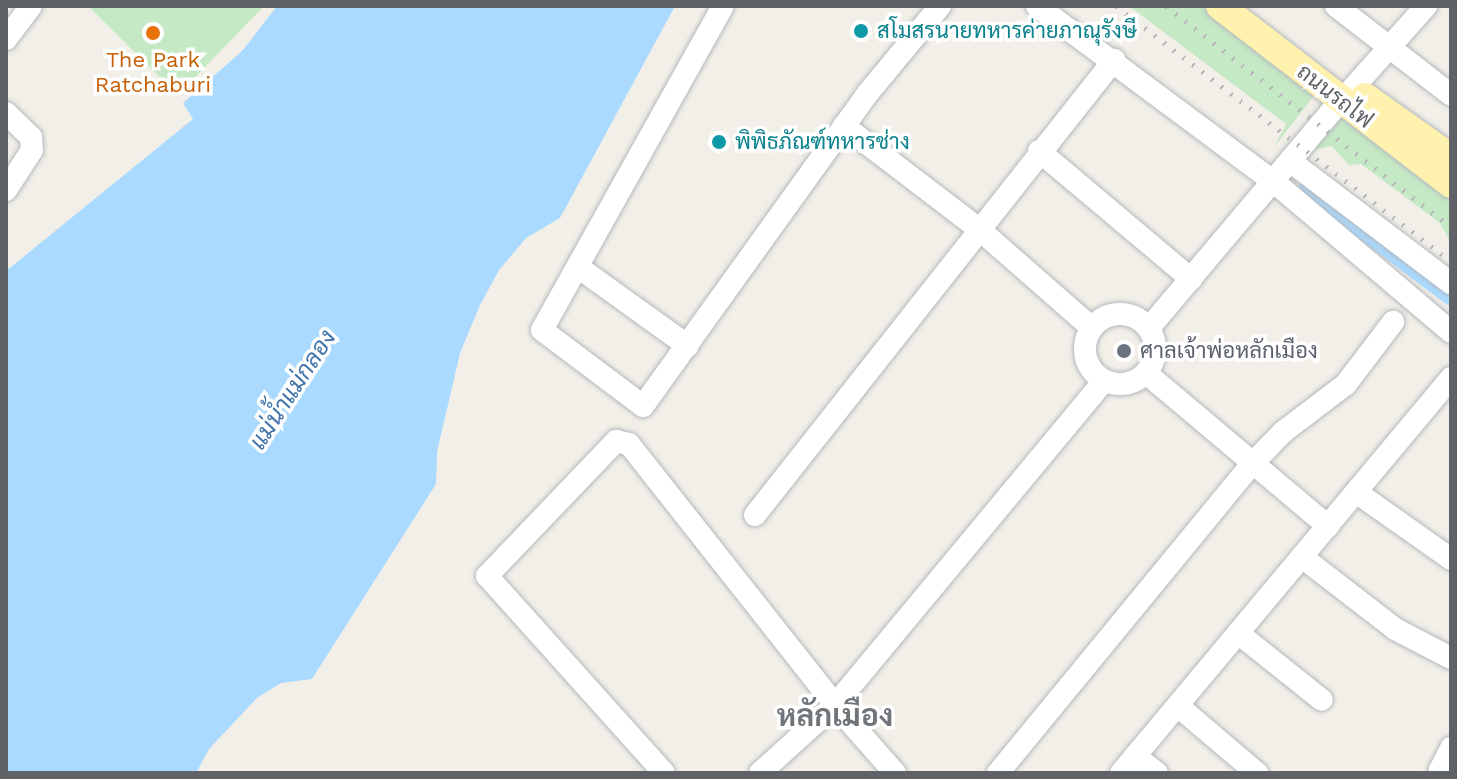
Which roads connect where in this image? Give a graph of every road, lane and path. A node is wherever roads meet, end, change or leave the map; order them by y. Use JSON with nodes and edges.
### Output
{"nodes":[{"id":1,"x":31,"y":6,"type":"edge"},
{"id":2,"x":723,"y":6,"type":"edge"},
{"id":3,"x":940,"y":6,"type":"edge"},
{"id":4,"x":1037,"y":6,"type":"edge"},
{"id":5,"x":1220,"y":6,"type":"edge"},
{"id":6,"x":1247,"y":6,"type":"edge"},
{"id":7,"x":1336,"y":6,"type":"edge"},
{"id":8,"x":1426,"y":6,"type":"edge"},
{"id":9,"x":6,"y":39,"type":"edge"},
{"id":10,"x":1390,"y":49,"type":"junction"},
{"id":11,"x":1114,"y":60,"type":"junction"},
{"id":12,"x":1347,"y":94,"type":"junction"},
{"id":13,"x":1451,"y":95,"type":"edge"},
{"id":14,"x":6,"y":113,"type":"edge"},
{"id":15,"x":844,"y":126,"type":"junction"},
{"id":16,"x":1039,"y":151,"type":"junction"},
{"id":17,"x":1451,"y":158,"type":"edge"},
{"id":18,"x":1290,"y":161,"type":"junction"},
{"id":19,"x":1273,"y":181,"type":"junction"},
{"id":20,"x":1451,"y":184,"type":"edge"},
{"id":21,"x":6,"y":190,"type":"edge"},
{"id":22,"x":980,"y":230,"type":"junction"},
{"id":23,"x":578,"y":267,"type":"junction"},
{"id":24,"x":1191,"y":279,"type":"junction"},
{"id":25,"x":1451,"y":283,"type":"edge"},
{"id":26,"x":1393,"y":322,"type":"dead end"},
{"id":27,"x":1092,"y":328,"type":"junction"},
{"id":28,"x":1149,"y":328,"type":"junction"},
{"id":29,"x":1451,"y":332,"type":"edge"},
{"id":30,"x":688,"y":346,"type":"junction"},
{"id":31,"x":1146,"y":373,"type":"junction"},
{"id":32,"x":1451,"y":378,"type":"edge"},
{"id":33,"x":1104,"y":381,"type":"junction"},
{"id":34,"x":1253,"y":463,"type":"junction"},
{"id":35,"x":1356,"y":492,"type":"junction"},
{"id":36,"x":755,"y":515,"type":"dead end"},
{"id":37,"x":1328,"y":526,"type":"junction"},
{"id":38,"x":1302,"y":557,"type":"junction"},
{"id":39,"x":1451,"y":559,"type":"edge"},
{"id":40,"x":1238,"y":633,"type":"junction"},
{"id":41,"x":1451,"y":658,"type":"edge"},
{"id":42,"x":1322,"y":700,"type":"dead end"},
{"id":43,"x":835,"y":705,"type":"junction"},
{"id":44,"x":1178,"y":706,"type":"junction"},
{"id":45,"x":1451,"y":748,"type":"edge"},
{"id":46,"x":1128,"y":765,"type":"edge"},
{"id":47,"x":1443,"y":772,"type":"edge"},
{"id":48,"x":664,"y":773,"type":"edge"},
{"id":49,"x":760,"y":773,"type":"edge"},
{"id":50,"x":895,"y":773,"type":"edge"},
{"id":51,"x":998,"y":773,"type":"edge"},
{"id":52,"x":1157,"y":773,"type":"edge"},
{"id":53,"x":1257,"y":773,"type":"edge"}],
"edges":[{"from":1,"to":9,"type":"street"},
{"from":2,"to":23,"type":"street"},
{"from":3,"to":15,"type":"street"},
{"from":4,"to":11,"type":"street"},
{"from":5,"to":12,"type":"main road","name":"ถนนรถไฟ"},
{"from":6,"to":12,"type":"main road","name":"ถนนรถไฟ"},
{"from":7,"to":10,"type":"street"},
{"from":8,"to":10,"type":"street"},
{"from":10,"to":12,"type":"street"},
{"from":10,"to":13,"type":"street"},
{"from":11,"to":16,"type":"street"},
{"from":11,"to":19,"type":"street"},
{"from":12,"to":17,"type":"main road","name":"ถนนรถไฟ"},
{"from":12,"to":18,"type":"street"},
{"from":12,"to":20,"type":"main road","name":"ถนนรถไฟ"},
{"from":14,"to":21,"type":"street"},
{"from":15,"to":22,"type":"street"},
{"from":15,"to":30,"type":"street"},
{"from":16,"to":22,"type":"street"},
{"from":16,"to":24,"type":"street"},
{"from":18,"to":19,"type":"street"},
{"from":18,"to":25,"type":"street"},
{"from":19,"to":24,"type":"street"},
{"from":19,"to":29,"type":"street"},
{"from":22,"to":27,"type":"street"},
{"from":22,"to":36,"type":"street"},
{"from":23,"to":30,"type":"street"},
{"from":23,"to":30,"type":"street"},
{"from":24,"to":28,"type":"street"},
{"from":26,"to":34,"type":"street"},
{"from":27,"to":28,"type":"street"},
{"from":27,"to":33,"type":"street"},
{"from":28,"to":31,"type":"street"},
{"from":31,"to":33,"type":"street"},
{"from":31,"to":34,"type":"street"},
{"from":32,"to":35,"type":"street"},
{"from":33,"to":43,"type":"street"},
{"from":34,"to":37,"type":"street"},
{"from":34,"to":51,"type":"street"},
{"from":35,"to":37,"type":"street"},
{"from":35,"to":39,"type":"street"},
{"from":37,"to":38,"type":"street"},
{"from":38,"to":40,"type":"street"},
{"from":38,"to":41,"type":"street"},
{"from":40,"to":42,"type":"street"},
{"from":40,"to":44,"type":"street"},
{"from":43,"to":48,"type":"street"},
{"from":43,"to":49,"type":"street"},
{"from":43,"to":50,"type":"street"},
{"from":44,"to":46,"type":"street"},
{"from":44,"to":53,"type":"street"},
{"from":45,"to":47,"type":"street"},
{"from":46,"to":52,"type":"street"}]}
